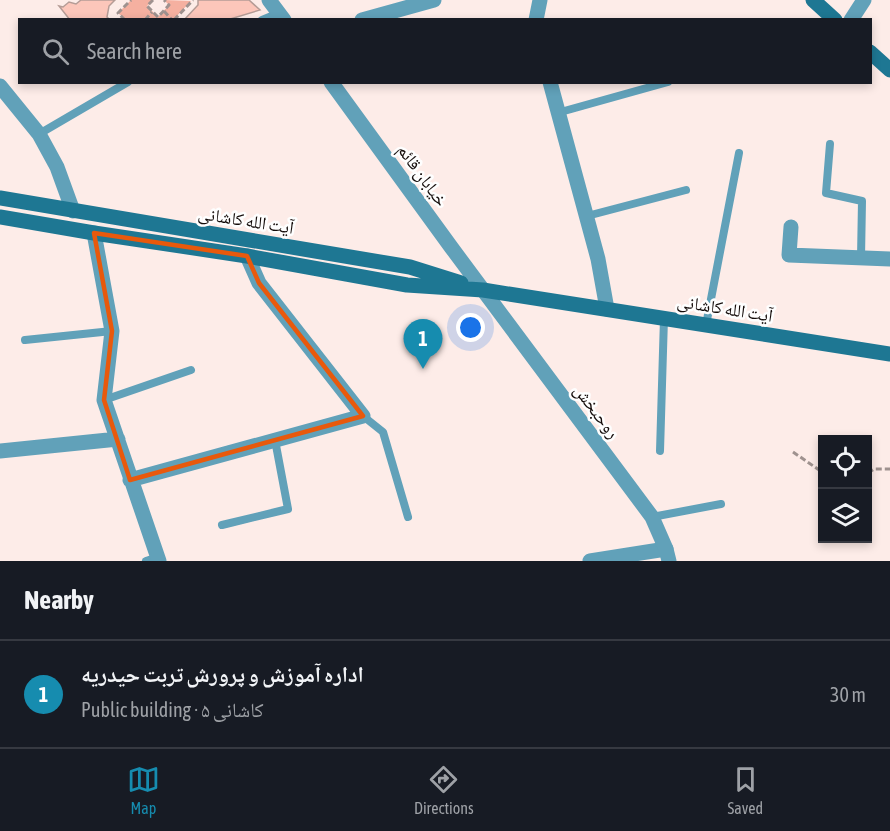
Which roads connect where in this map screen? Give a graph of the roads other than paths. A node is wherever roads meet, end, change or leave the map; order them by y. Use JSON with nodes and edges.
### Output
{"nodes":[{"id":1,"x":269,"y":0,"type":"edge"},
{"id":2,"x":434,"y":0,"type":"edge"},
{"id":3,"x":540,"y":0,"type":"edge"},
{"id":4,"x":813,"y":0,"type":"edge"},
{"id":5,"x":864,"y":0,"type":"edge"},
{"id":6,"x":282,"y":16,"type":"edge"},
{"id":7,"x":369,"y":18,"type":"edge"},
{"id":8,"x":536,"y":18,"type":"edge"},
{"id":9,"x":833,"y":18,"type":"edge"},
{"id":10,"x":852,"y":18,"type":"edge"},
{"id":11,"x":872,"y":54,"type":"edge"},
{"id":12,"x":890,"y":70,"type":"edge"},
{"id":13,"x":125,"y":84,"type":"edge"},
{"id":14,"x":332,"y":84,"type":"edge"},
{"id":15,"x":550,"y":84,"type":"edge"},
{"id":16,"x":661,"y":84,"type":"edge"},
{"id":17,"x":0,"y":86,"type":"edge"},
{"id":18,"x":557,"y":112,"type":"junction"},
{"id":19,"x":39,"y":134,"type":"junction"},
{"id":20,"x":830,"y":144,"type":"dead end"},
{"id":21,"x":739,"y":153,"type":"dead end"},
{"id":22,"x":686,"y":190,"type":"dead end"},
{"id":23,"x":0,"y":198,"type":"edge"},
{"id":24,"x":73,"y":211,"type":"junction"},
{"id":25,"x":587,"y":216,"type":"junction"},
{"id":26,"x":0,"y":217,"type":"edge"},
{"id":27,"x":791,"y":227,"type":"dead end"},
{"id":28,"x":94,"y":233,"type":"junction"},
{"id":29,"x":247,"y":256,"type":"junction"},
{"id":30,"x":861,"y":258,"type":"junction"},
{"id":31,"x":890,"y":259,"type":"edge"},
{"id":32,"x":483,"y":290,"type":"junction"},
{"id":33,"x":607,"y":309,"type":"junction"},
{"id":34,"x":664,"y":318,"type":"junction"},
{"id":35,"x":706,"y":325,"type":"junction"},
{"id":36,"x":112,"y":331,"type":"junction"},
{"id":37,"x":25,"y":340,"type":"dead end"},
{"id":38,"x":890,"y":354,"type":"edge"},
{"id":39,"x":191,"y":370,"type":"dead end"},
{"id":40,"x":104,"y":400,"type":"junction"},
{"id":41,"x":363,"y":416,"type":"junction"},
{"id":42,"x":118,"y":439,"type":"junction"},
{"id":43,"x":275,"y":440,"type":"junction"},
{"id":44,"x":0,"y":451,"type":"edge"},
{"id":45,"x":660,"y":451,"type":"dead end"},
{"id":46,"x":130,"y":480,"type":"junction"},
{"id":47,"x":721,"y":504,"type":"dead end"},
{"id":48,"x":408,"y":517,"type":"dead end"},
{"id":49,"x":652,"y":517,"type":"junction"},
{"id":50,"x":222,"y":525,"type":"dead end"},
{"id":51,"x":667,"y":555,"type":"edge"},
{"id":52,"x":155,"y":560,"type":"edge"},
{"id":53,"x":591,"y":561,"type":"edge"}],
"edges":[{"from":1,"to":6,"type":"street"},
{"from":2,"to":7,"type":"street"},
{"from":3,"to":8,"type":"street"},
{"from":4,"to":9,"type":"main road"},
{"from":5,"to":10,"type":"street"},
{"from":11,"to":12,"type":"main road"},
{"from":13,"to":19,"type":"lane"},
{"from":14,"to":32,"type":"street","name":"خیابان قائم"},
{"from":15,"to":18,"type":"street"},
{"from":16,"to":18,"type":"lane"},
{"from":17,"to":19,"type":"street"},
{"from":18,"to":25,"type":"street"},
{"from":19,"to":24,"type":"street"},
{"from":20,"to":30,"type":"lane"},
{"from":21,"to":35,"type":"lane"},
{"from":22,"to":25,"type":"lane"},
{"from":23,"to":24,"type":"main road","name":"آیت الله کاشانی"},
{"from":24,"to":32,"type":"main road","name":"آیت الله کاشانی"},
{"from":25,"to":33,"type":"street"},
{"from":26,"to":28,"type":"main road","name":"آیت الله کاشانی"},
{"from":27,"to":30,"type":"street"},
{"from":28,"to":29,"type":"main road","name":"آیت الله کاشانی"},
{"from":28,"to":36,"type":"street"},
{"from":29,"to":32,"type":"main road","name":"آیت الله کاشانی"},
{"from":29,"to":41,"type":"street"},
{"from":30,"to":31,"type":"street"},
{"from":32,"to":33,"type":"main road","name":"آیت الله کاشانی"},
{"from":32,"to":49,"type":"street","name":"روحبخش"},
{"from":33,"to":34,"type":"main road","name":"آیت الله کاشانی"},
{"from":34,"to":35,"type":"main road","name":"آیت الله کاشانی"},
{"from":34,"to":45,"type":"lane"},
{"from":35,"to":38,"type":"main road","name":"آیت الله کاشانی"},
{"from":36,"to":37,"type":"lane"},
{"from":36,"to":40,"type":"street"},
{"from":39,"to":40,"type":"lane"},
{"from":40,"to":42,"type":"street"},
{"from":41,"to":43,"type":"street"},
{"from":41,"to":48,"type":"lane"},
{"from":42,"to":44,"type":"street"},
{"from":42,"to":46,"type":"street"},
{"from":43,"to":46,"type":"street"},
{"from":43,"to":50,"type":"lane"},
{"from":46,"to":52,"type":"street"},
{"from":47,"to":49,"type":"lane"},
{"from":49,"to":51,"type":"street","name":"روحبخش"},
{"from":51,"to":53,"type":"street"}]}
